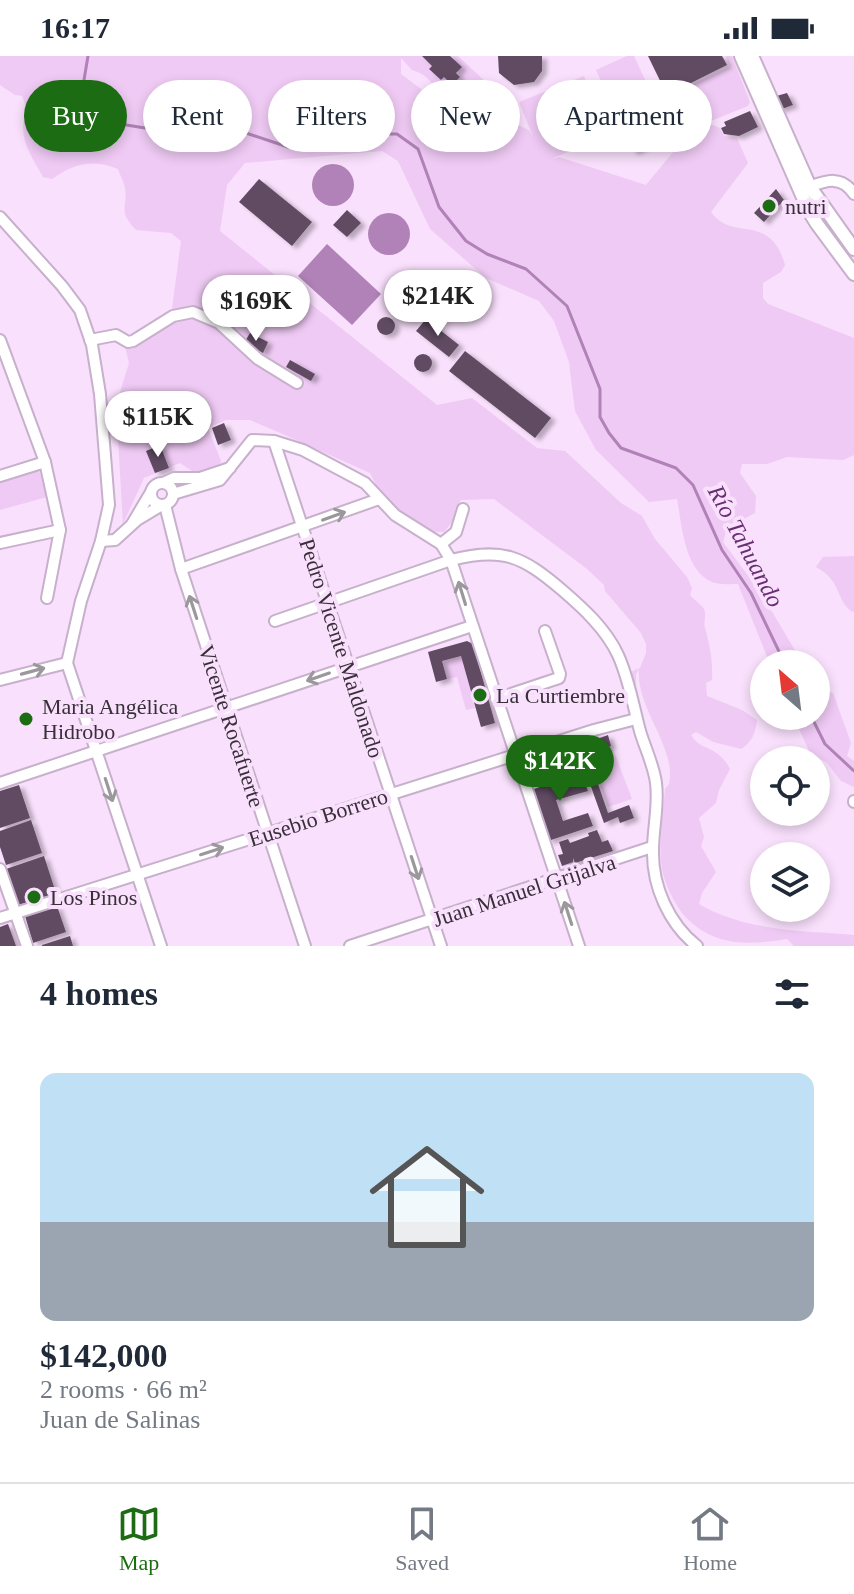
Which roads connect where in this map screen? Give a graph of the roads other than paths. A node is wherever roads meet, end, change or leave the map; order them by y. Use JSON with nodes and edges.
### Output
{"nodes":[{"id":1,"x":741,"y":56,"type":"edge"},
{"id":2,"x":752,"y":56,"type":"edge"},
{"id":3,"x":805,"y":188,"type":"junction"},
{"id":4,"x":854,"y":194,"type":"edge"},
{"id":5,"x":0,"y":217,"type":"edge"},
{"id":6,"x":854,"y":249,"type":"edge"},
{"id":7,"x":854,"y":274,"type":"edge"},
{"id":8,"x":0,"y":340,"type":"edge"},
{"id":9,"x":90,"y":340,"type":"junction"},
{"id":10,"x":297,"y":383,"type":"dead end"},
{"id":11,"x":274,"y":441,"type":"junction"},
{"id":12,"x":45,"y":462,"type":"junction"},
{"id":13,"x":230,"y":468,"type":"junction"},
{"id":14,"x":0,"y":476,"type":"edge"},
{"id":15,"x":163,"y":483,"type":"junction"},
{"id":16,"x":151,"y":492,"type":"junction"},
{"id":17,"x":173,"y":494,"type":"junction"},
{"id":18,"x":379,"y":499,"type":"junction"},
{"id":19,"x":163,"y":505,"type":"junction"},
{"id":20,"x":463,"y":509,"type":"dead end"},
{"id":21,"x":131,"y":526,"type":"junction"},
{"id":22,"x":302,"y":527,"type":"junction"},
{"id":23,"x":60,"y":530,"type":"junction"},
{"id":24,"x":101,"y":541,"type":"junction"},
{"id":25,"x":0,"y":543,"type":"edge"},
{"id":26,"x":441,"y":544,"type":"junction"},
{"id":27,"x":451,"y":560,"type":"junction"},
{"id":28,"x":181,"y":569,"type":"junction"},
{"id":29,"x":47,"y":598,"type":"dead end"},
{"id":30,"x":328,"y":605,"type":"junction"},
{"id":31,"x":275,"y":621,"type":"dead end"},
{"id":32,"x":472,"y":626,"type":"junction"},
{"id":33,"x":545,"y":631,"type":"dead end"},
{"id":34,"x":67,"y":663,"type":"junction"},
{"id":35,"x":348,"y":667,"type":"junction"},
{"id":36,"x":0,"y":680,"type":"edge"},
{"id":37,"x":496,"y":699,"type":"junction"},
{"id":38,"x":226,"y":708,"type":"junction"},
{"id":39,"x":636,"y":719,"type":"junction"},
{"id":40,"x":96,"y":751,"type":"junction"},
{"id":41,"x":515,"y":755,"type":"junction"},
{"id":42,"x":0,"y":783,"type":"edge"},
{"id":43,"x":390,"y":794,"type":"junction"},
{"id":44,"x":268,"y":833,"type":"junction"},
{"id":45,"x":652,"y":847,"type":"junction"},
{"id":46,"x":0,"y":869,"type":"edge"},
{"id":47,"x":137,"y":875,"type":"junction"},
{"id":48,"x":557,"y":879,"type":"junction"},
{"id":49,"x":15,"y":913,"type":"junction"},
{"id":50,"x":0,"y":918,"type":"edge"},
{"id":51,"x":432,"y":919,"type":"junction"},
{"id":52,"x":27,"y":946,"type":"edge"},
{"id":53,"x":161,"y":946,"type":"edge"},
{"id":54,"x":305,"y":946,"type":"edge"},
{"id":55,"x":350,"y":946,"type":"edge"},
{"id":56,"x":441,"y":946,"type":"edge"},
{"id":57,"x":579,"y":946,"type":"edge"},
{"id":58,"x":697,"y":946,"type":"edge"}],
"edges":[{"from":1,"to":3,"type":"main road"},
{"from":2,"to":3,"type":"main road"},
{"from":3,"to":4,"type":"street"},
{"from":3,"to":6,"type":"main road"},
{"from":3,"to":7,"type":"main road"},
{"from":5,"to":9,"type":"street"},
{"from":8,"to":12,"type":"street"},
{"from":9,"to":10,"type":"street"},
{"from":9,"to":24,"type":"street"},
{"from":11,"to":13,"type":"street"},
{"from":11,"to":18,"type":"street"},
{"from":11,"to":22,"type":"street","name":"Pedro Vicente Maldonado"},
{"from":12,"to":14,"type":"street"},
{"from":12,"to":23,"type":"street"},
{"from":13,"to":15,"type":"street"},
{"from":13,"to":17,"type":"street"},
{"from":15,"to":16,"type":"street"},
{"from":15,"to":17,"type":"street"},
{"from":16,"to":19,"type":"street"},
{"from":16,"to":21,"type":"street"},
{"from":17,"to":19,"type":"street"},
{"from":22,"to":18,"type":"street","one_way":true},
{"from":18,"to":26,"type":"street"},
{"from":19,"to":21,"type":"street"},
{"from":19,"to":28,"type":"street","name":"Vicente Rocafuerte"},
{"from":20,"to":26,"type":"street"},
{"from":21,"to":24,"type":"street"},
{"from":22,"to":28,"type":"street"},
{"from":22,"to":30,"type":"street","name":"Pedro Vicente Maldonado"},
{"from":23,"to":25,"type":"street"},
{"from":23,"to":29,"type":"street"},
{"from":24,"to":34,"type":"street"},
{"from":26,"to":27,"type":"street"},
{"from":27,"to":30,"type":"street"},
{"from":32,"to":27,"type":"street","one_way":true},
{"from":27,"to":39,"type":"street"},
{"from":38,"to":28,"type":"street","name":"Vicente Rocafuerte","one_way":true},
{"from":30,"to":31,"type":"street"},
{"from":30,"to":35,"type":"street","name":"Pedro Vicente Maldonado"},
{"from":32,"to":35,"type":"street"},
{"from":32,"to":37,"type":"street"},
{"from":33,"to":37,"type":"street"},
{"from":36,"to":34,"type":"street","one_way":true},
{"from":34,"to":40,"type":"street"},
{"from":35,"to":38,"type":"street","one_way":true},
{"from":35,"to":43,"type":"street","name":"Pedro Vicente Maldonado"},
{"from":37,"to":41,"type":"street"},
{"from":38,"to":40,"type":"street"},
{"from":38,"to":44,"type":"street","name":"Vicente Rocafuerte"},
{"from":39,"to":41,"type":"street","name":"Eusebio Borrero"},
{"from":39,"to":45,"type":"street"},
{"from":40,"to":42,"type":"street"},
{"from":40,"to":47,"type":"street","one_way":true},
{"from":41,"to":43,"type":"street","name":"Eusebio Borrero"},
{"from":41,"to":48,"type":"street"},
{"from":43,"to":44,"type":"street","name":"Eusebio Borrero"},
{"from":43,"to":51,"type":"street","name":"Pedro Vicente Maldonado","one_way":true},
{"from":47,"to":44,"type":"street","name":"Eusebio Borrero","one_way":true},
{"from":44,"to":54,"type":"street","name":"Vicente Rocafuerte"},
{"from":45,"to":48,"type":"street","name":"Juan Manuel Grijalva"},
{"from":45,"to":58,"type":"street"},
{"from":46,"to":49,"type":"street"},
{"from":47,"to":49,"type":"street","name":"Eusebio Borrero"},
{"from":47,"to":53,"type":"street"},
{"from":48,"to":51,"type":"street","name":"Juan Manuel Grijalva"},
{"from":57,"to":48,"type":"street","one_way":true},
{"from":49,"to":50,"type":"street","name":"Eusebio Borrero"},
{"from":49,"to":52,"type":"street"},
{"from":51,"to":55,"type":"street","name":"Juan Manuel Grijalva"},
{"from":51,"to":56,"type":"street","name":"Pedro Vicente Maldonado"}]}
